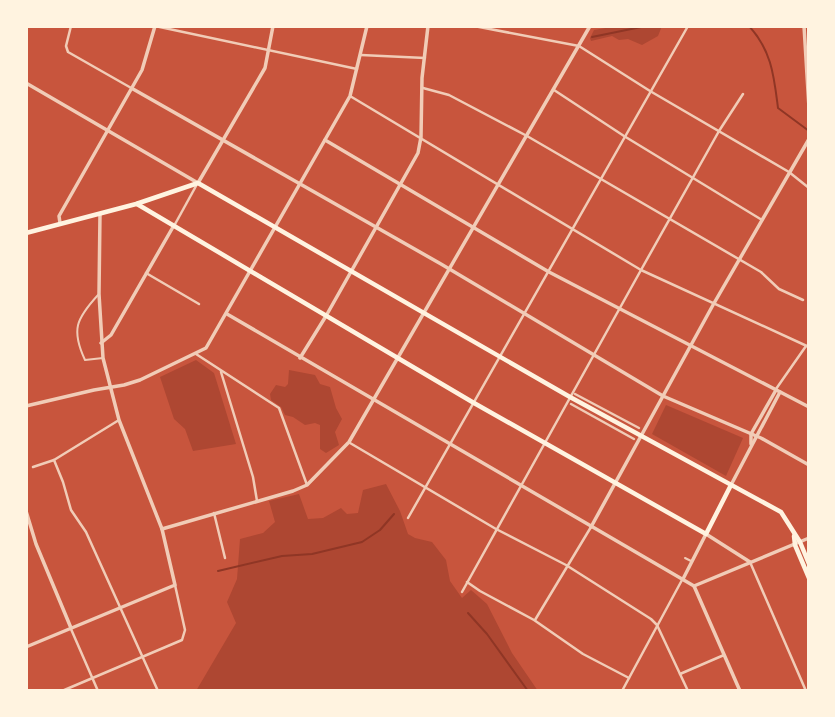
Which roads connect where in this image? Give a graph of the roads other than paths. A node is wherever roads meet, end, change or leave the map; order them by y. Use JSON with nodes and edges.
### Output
{"nodes":[{"id":1,"x":71,"y":26,"type":"edge"},
{"id":2,"x":155,"y":26,"type":"edge"},
{"id":3,"x":273,"y":26,"type":"edge"},
{"id":4,"x":367,"y":26,"type":"edge"},
{"id":5,"x":428,"y":26,"type":"edge"},
{"id":6,"x":474,"y":26,"type":"edge"},
{"id":7,"x":590,"y":26,"type":"edge"},
{"id":8,"x":688,"y":26,"type":"edge"},
{"id":9,"x":804,"y":26,"type":"edge"},
{"id":10,"x":579,"y":46,"type":"junction"},
{"id":11,"x":269,"y":49,"type":"junction"},
{"id":12,"x":361,"y":55,"type":"junction"},
{"id":13,"x":425,"y":58,"type":"junction"},
{"id":14,"x":357,"y":69,"type":"junction"},
{"id":15,"x":26,"y":83,"type":"edge"},
{"id":16,"x":422,"y":88,"type":"junction"},
{"id":17,"x":133,"y":89,"type":"junction"},
{"id":18,"x":554,"y":90,"type":"junction"},
{"id":19,"x":650,"y":91,"type":"junction"},
{"id":20,"x":743,"y":94,"type":"dead end"},
{"id":21,"x":350,"y":96,"type":"junction"},
{"id":22,"x":809,"y":108,"type":"edge"},
{"id":23,"x":108,"y":131,"type":"junction"},
{"id":24,"x":719,"y":131,"type":"junction"},
{"id":25,"x":527,"y":136,"type":"junction"},
{"id":26,"x":624,"y":136,"type":"junction"},
{"id":27,"x":421,"y":137,"type":"junction"},
{"id":28,"x":223,"y":140,"type":"junction"},
{"id":29,"x":325,"y":140,"type":"junction"},
{"id":30,"x":808,"y":140,"type":"edge"},
{"id":31,"x":789,"y":172,"type":"junction"},
{"id":32,"x":692,"y":178,"type":"junction"},
{"id":33,"x":601,"y":179,"type":"junction"},
{"id":34,"x":198,"y":183,"type":"junction"},
{"id":35,"x":300,"y":184,"type":"junction"},
{"id":36,"x":401,"y":184,"type":"junction"},
{"id":37,"x":499,"y":184,"type":"junction"},
{"id":38,"x":809,"y":188,"type":"edge"},
{"id":39,"x":136,"y":204,"type":"junction"},
{"id":40,"x":100,"y":214,"type":"junction"},
{"id":41,"x":670,"y":220,"type":"junction"},
{"id":42,"x":762,"y":220,"type":"junction"},
{"id":43,"x":60,"y":223,"type":"junction"},
{"id":44,"x":173,"y":227,"type":"junction"},
{"id":45,"x":277,"y":228,"type":"junction"},
{"id":46,"x":376,"y":228,"type":"junction"},
{"id":47,"x":472,"y":228,"type":"junction"},
{"id":48,"x":573,"y":230,"type":"junction"},
{"id":49,"x":26,"y":233,"type":"edge"},
{"id":50,"x":740,"y":260,"type":"junction"},
{"id":51,"x":449,"y":269,"type":"junction"},
{"id":52,"x":352,"y":270,"type":"junction"},
{"id":53,"x":640,"y":270,"type":"junction"},
{"id":54,"x":146,"y":272,"type":"junction"},
{"id":55,"x":251,"y":272,"type":"junction"},
{"id":56,"x":548,"y":272,"type":"junction"},
{"id":57,"x":99,"y":294,"type":"junction"},
{"id":58,"x":803,"y":300,"type":"dead end"},
{"id":59,"x":199,"y":304,"type":"dead end"},
{"id":60,"x":713,"y":305,"type":"junction"},
{"id":61,"x":619,"y":309,"type":"junction"},
{"id":62,"x":424,"y":312,"type":"junction"},
{"id":63,"x":524,"y":313,"type":"junction"},
{"id":64,"x":227,"y":314,"type":"junction"},
{"id":65,"x":326,"y":316,"type":"junction"},
{"id":66,"x":102,"y":343,"type":"junction"},
{"id":67,"x":691,"y":345,"type":"junction"},
{"id":68,"x":808,"y":347,"type":"edge"},
{"id":69,"x":197,"y":354,"type":"junction"},
{"id":70,"x":594,"y":355,"type":"junction"},
{"id":71,"x":501,"y":356,"type":"junction"},
{"id":72,"x":103,"y":358,"type":"junction"},
{"id":73,"x":300,"y":358,"type":"junction"},
{"id":74,"x":398,"y":359,"type":"junction"},
{"id":75,"x":221,"y":371,"type":"junction"},
{"id":76,"x":109,"y":387,"type":"junction"},
{"id":77,"x":778,"y":391,"type":"junction"},
{"id":78,"x":573,"y":395,"type":"junction"},
{"id":79,"x":663,"y":396,"type":"junction"},
{"id":80,"x":373,"y":400,"type":"junction"},
{"id":81,"x":474,"y":403,"type":"junction"},
{"id":82,"x":570,"y":404,"type":"dead end"},
{"id":83,"x":26,"y":406,"type":"edge"},
{"id":84,"x":809,"y":407,"type":"edge"},
{"id":85,"x":761,"y":412,"type":"junction"},
{"id":86,"x":768,"y":416,"type":"junction"},
{"id":87,"x":119,"y":420,"type":"junction"},
{"id":88,"x":639,"y":428,"type":"dead end"},
{"id":89,"x":751,"y":434,"type":"junction"},
{"id":90,"x":642,"y":435,"type":"junction"},
{"id":91,"x":758,"y":436,"type":"junction"},
{"id":92,"x":634,"y":439,"type":"dead end"},
{"id":93,"x":349,"y":442,"type":"junction"},
{"id":94,"x":544,"y":442,"type":"junction"},
{"id":95,"x":751,"y":444,"type":"junction"},
{"id":96,"x":451,"y":445,"type":"junction"},
{"id":97,"x":54,"y":460,"type":"junction"},
{"id":98,"x":809,"y":465,"type":"edge"},
{"id":99,"x":33,"y":467,"type":"dead end"},
{"id":100,"x":616,"y":483,"type":"junction"},
{"id":101,"x":307,"y":485,"type":"junction"},
{"id":102,"x":731,"y":485,"type":"junction"},
{"id":103,"x":521,"y":486,"type":"junction"},
{"id":104,"x":427,"y":487,"type":"junction"},
{"id":105,"x":257,"y":501,"type":"junction"},
{"id":106,"x":27,"y":513,"type":"edge"},
{"id":107,"x":214,"y":513,"type":"junction"},
{"id":108,"x":408,"y":518,"type":"dead end"},
{"id":109,"x":591,"y":527,"type":"junction"},
{"id":110,"x":162,"y":529,"type":"junction"},
{"id":111,"x":496,"y":529,"type":"junction"},
{"id":112,"x":706,"y":534,"type":"junction"},
{"id":113,"x":809,"y":538,"type":"edge"},
{"id":114,"x":798,"y":544,"type":"junction"},
{"id":115,"x":225,"y":558,"type":"dead end"},
{"id":116,"x":685,"y":558,"type":"dead end"},
{"id":117,"x":692,"y":562,"type":"junction"},
{"id":118,"x":750,"y":562,"type":"junction"},
{"id":119,"x":809,"y":564,"type":"edge"},
{"id":120,"x":566,"y":565,"type":"junction"},
{"id":121,"x":809,"y":578,"type":"edge"},
{"id":122,"x":683,"y":579,"type":"junction"},
{"id":123,"x":467,"y":582,"type":"junction"},
{"id":124,"x":175,"y":585,"type":"junction"},
{"id":125,"x":694,"y":586,"type":"junction"},
{"id":126,"x":462,"y":592,"type":"dead end"},
{"id":127,"x":121,"y":606,"type":"junction"},
{"id":128,"x":534,"y":620,"type":"junction"},
{"id":129,"x":657,"y":625,"type":"junction"},
{"id":130,"x":71,"y":628,"type":"junction"},
{"id":131,"x":26,"y":646,"type":"edge"},
{"id":132,"x":724,"y":655,"type":"junction"},
{"id":133,"x":143,"y":656,"type":"junction"},
{"id":134,"x":680,"y":674,"type":"junction"},
{"id":135,"x":629,"y":678,"type":"junction"},
{"id":136,"x":93,"y":679,"type":"junction"},
{"id":137,"x":62,"y":691,"type":"edge"},
{"id":138,"x":98,"y":691,"type":"edge"},
{"id":139,"x":158,"y":691,"type":"edge"},
{"id":140,"x":622,"y":691,"type":"edge"},
{"id":141,"x":688,"y":691,"type":"edge"},
{"id":142,"x":740,"y":691,"type":"edge"},
{"id":143,"x":806,"y":691,"type":"edge"}],
"edges":[{"from":1,"to":17,"type":"street"},
{"from":2,"to":11,"type":"street"},
{"from":2,"to":17,"type":"street"},
{"from":3,"to":11,"type":"street"},
{"from":4,"to":12,"type":"street"},
{"from":5,"to":13,"type":"street"},
{"from":6,"to":10,"type":"street"},
{"from":7,"to":10,"type":"street"},
{"from":8,"to":19,"type":"street"},
{"from":9,"to":22,"type":"street"},
{"from":10,"to":18,"type":"street"},
{"from":10,"to":19,"type":"street"},
{"from":11,"to":14,"type":"street"},
{"from":11,"to":28,"type":"street"},
{"from":12,"to":13,"type":"street"},
{"from":12,"to":14,"type":"street"},
{"from":13,"to":16,"type":"street"},
{"from":14,"to":21,"type":"street"},
{"from":15,"to":23,"type":"street"},
{"from":16,"to":25,"type":"street"},
{"from":16,"to":27,"type":"street"},
{"from":17,"to":23,"type":"street"},
{"from":17,"to":28,"type":"street"},
{"from":18,"to":25,"type":"street"},
{"from":18,"to":26,"type":"street"},
{"from":19,"to":24,"type":"street"},
{"from":19,"to":26,"type":"street"},
{"from":20,"to":24,"type":"street"},
{"from":21,"to":27,"type":"street"},
{"from":21,"to":29,"type":"street"},
{"from":23,"to":34,"type":"street"},
{"from":23,"to":43,"type":"street"},
{"from":24,"to":31,"type":"street"},
{"from":24,"to":32,"type":"street"},
{"from":25,"to":33,"type":"street"},
{"from":25,"to":37,"type":"street"},
{"from":26,"to":32,"type":"street"},
{"from":26,"to":33,"type":"street"},
{"from":27,"to":36,"type":"street"},
{"from":27,"to":37,"type":"street"},
{"from":28,"to":34,"type":"street"},
{"from":28,"to":35,"type":"street"},
{"from":29,"to":35,"type":"street"},
{"from":29,"to":36,"type":"street"},
{"from":30,"to":31,"type":"street"},
{"from":31,"to":38,"type":"street"},
{"from":31,"to":42,"type":"street"},
{"from":32,"to":41,"type":"street"},
{"from":32,"to":42,"type":"street"},
{"from":33,"to":41,"type":"street"},
{"from":33,"to":48,"type":"street"},
{"from":34,"to":39,"type":"main road"},
{"from":34,"to":44,"type":"street"},
{"from":34,"to":45,"type":"main road"},
{"from":35,"to":45,"type":"street"},
{"from":35,"to":46,"type":"street"},
{"from":36,"to":46,"type":"street"},
{"from":36,"to":47,"type":"street"},
{"from":37,"to":47,"type":"street"},
{"from":37,"to":48,"type":"street"},
{"from":39,"to":40,"type":"main road"},
{"from":39,"to":44,"type":"main road"},
{"from":40,"to":43,"type":"main road"},
{"from":40,"to":57,"type":"street"},
{"from":41,"to":50,"type":"street"},
{"from":41,"to":53,"type":"street"},
{"from":42,"to":50,"type":"street"},
{"from":43,"to":49,"type":"main road"},
{"from":44,"to":54,"type":"street"},
{"from":44,"to":55,"type":"main road"},
{"from":45,"to":52,"type":"main road"},
{"from":45,"to":55,"type":"street"},
{"from":46,"to":51,"type":"street"},
{"from":46,"to":52,"type":"street"},
{"from":47,"to":51,"type":"street"},
{"from":47,"to":56,"type":"street"},
{"from":48,"to":53,"type":"street"},
{"from":48,"to":56,"type":"street"},
{"from":50,"to":58,"type":"street"},
{"from":50,"to":60,"type":"street"},
{"from":51,"to":62,"type":"street"},
{"from":51,"to":63,"type":"street"},
{"from":52,"to":62,"type":"main road"},
{"from":52,"to":65,"type":"street"},
{"from":53,"to":60,"type":"street"},
{"from":53,"to":61,"type":"street"},
{"from":54,"to":59,"type":"street"},
{"from":54,"to":66,"type":"street"},
{"from":55,"to":64,"type":"street"},
{"from":55,"to":65,"type":"main road"},
{"from":56,"to":61,"type":"street"},
{"from":56,"to":63,"type":"street"},
{"from":57,"to":66,"type":"street"},
{"from":57,"to":72,"type":"lane"},
{"from":60,"to":67,"type":"street"},
{"from":60,"to":68,"type":"street"},
{"from":61,"to":67,"type":"street"},
{"from":61,"to":70,"type":"street"},
{"from":62,"to":71,"type":"main road"},
{"from":62,"to":74,"type":"street"},
{"from":63,"to":70,"type":"street"},
{"from":63,"to":71,"type":"street"},
{"from":64,"to":69,"type":"street"},
{"from":64,"to":73,"type":"street"},
{"from":65,"to":73,"type":"street"},
{"from":65,"to":74,"type":"main road"},
{"from":66,"to":72,"type":"street"},
{"from":67,"to":77,"type":"street"},
{"from":67,"to":79,"type":"street"},
{"from":68,"to":77,"type":"street"},
{"from":69,"to":75,"type":"street"},
{"from":69,"to":76,"type":"street"},
{"from":70,"to":78,"type":"street"},
{"from":70,"to":79,"type":"street"},
{"from":71,"to":78,"type":"main road"},
{"from":71,"to":81,"type":"street"},
{"from":72,"to":76,"type":"street"},
{"from":73,"to":80,"type":"street"},
{"from":74,"to":80,"type":"street"},
{"from":74,"to":81,"type":"main road"},
{"from":75,"to":101,"type":"street"},
{"from":75,"to":105,"type":"street"},
{"from":76,"to":83,"type":"street"},
{"from":76,"to":87,"type":"street"},
{"from":77,"to":84,"type":"street"},
{"from":77,"to":85,"type":"street"},
{"from":77,"to":86,"type":"street"},
{"from":78,"to":88,"type":"street"},
{"from":78,"to":90,"type":"main road"},
{"from":78,"to":94,"type":"street"},
{"from":79,"to":89,"type":"street"},
{"from":79,"to":90,"type":"street"},
{"from":80,"to":93,"type":"street"},
{"from":80,"to":96,"type":"street"},
{"from":81,"to":94,"type":"main road"},
{"from":81,"to":96,"type":"street"},
{"from":82,"to":92,"type":"street"},
{"from":85,"to":86,"type":"street"},
{"from":85,"to":89,"type":"street"},
{"from":86,"to":91,"type":"street"},
{"from":87,"to":97,"type":"street"},
{"from":87,"to":110,"type":"street"},
{"from":89,"to":91,"type":"street"},
{"from":89,"to":95,"type":"street"},
{"from":90,"to":100,"type":"street"},
{"from":90,"to":102,"type":"main road"},
{"from":91,"to":95,"type":"street"},
{"from":91,"to":98,"type":"street"},
{"from":93,"to":101,"type":"street"},
{"from":93,"to":104,"type":"street"},
{"from":94,"to":100,"type":"main road"},
{"from":94,"to":103,"type":"street"},
{"from":95,"to":102,"type":"street"},
{"from":96,"to":103,"type":"street"},
{"from":96,"to":104,"type":"street"},
{"from":97,"to":99,"type":"street"},
{"from":97,"to":127,"type":"street"},
{"from":100,"to":109,"type":"street"},
{"from":100,"to":112,"type":"main road"},
{"from":101,"to":105,"type":"street"},
{"from":102,"to":112,"type":"main road"},
{"from":102,"to":114,"type":"main road"},
{"from":103,"to":109,"type":"street"},
{"from":103,"to":111,"type":"street"},
{"from":104,"to":108,"type":"street"},
{"from":104,"to":111,"type":"street"},
{"from":105,"to":107,"type":"street"},
{"from":106,"to":130,"type":"street"},
{"from":107,"to":110,"type":"street"},
{"from":107,"to":115,"type":"street"},
{"from":109,"to":120,"type":"street"},
{"from":109,"to":122,"type":"street"},
{"from":110,"to":124,"type":"street"},
{"from":111,"to":120,"type":"street"},
{"from":111,"to":123,"type":"street"},
{"from":112,"to":117,"type":"street"},
{"from":112,"to":118,"type":"street"},
{"from":113,"to":114,"type":"street"},
{"from":114,"to":118,"type":"street"},
{"from":114,"to":119,"type":"main road"},
{"from":114,"to":121,"type":"main road"},
{"from":116,"to":117,"type":"lane"},
{"from":117,"to":122,"type":"street"},
{"from":118,"to":125,"type":"street"},
{"from":118,"to":143,"type":"street"},
{"from":120,"to":128,"type":"street"},
{"from":120,"to":129,"type":"street"},
{"from":122,"to":125,"type":"street"},
{"from":122,"to":129,"type":"street"},
{"from":123,"to":126,"type":"street"},
{"from":123,"to":128,"type":"street"},
{"from":124,"to":127,"type":"street"},
{"from":124,"to":133,"type":"street"},
{"from":125,"to":132,"type":"street"},
{"from":127,"to":130,"type":"street"},
{"from":127,"to":133,"type":"street"},
{"from":128,"to":135,"type":"street"},
{"from":129,"to":134,"type":"street"},
{"from":129,"to":135,"type":"street"},
{"from":130,"to":131,"type":"street"},
{"from":130,"to":136,"type":"street"},
{"from":132,"to":134,"type":"street"},
{"from":132,"to":142,"type":"street"},
{"from":133,"to":136,"type":"street"},
{"from":133,"to":139,"type":"street"},
{"from":134,"to":141,"type":"street"},
{"from":135,"to":140,"type":"street"},
{"from":136,"to":137,"type":"street"},
{"from":136,"to":138,"type":"street"}]}
